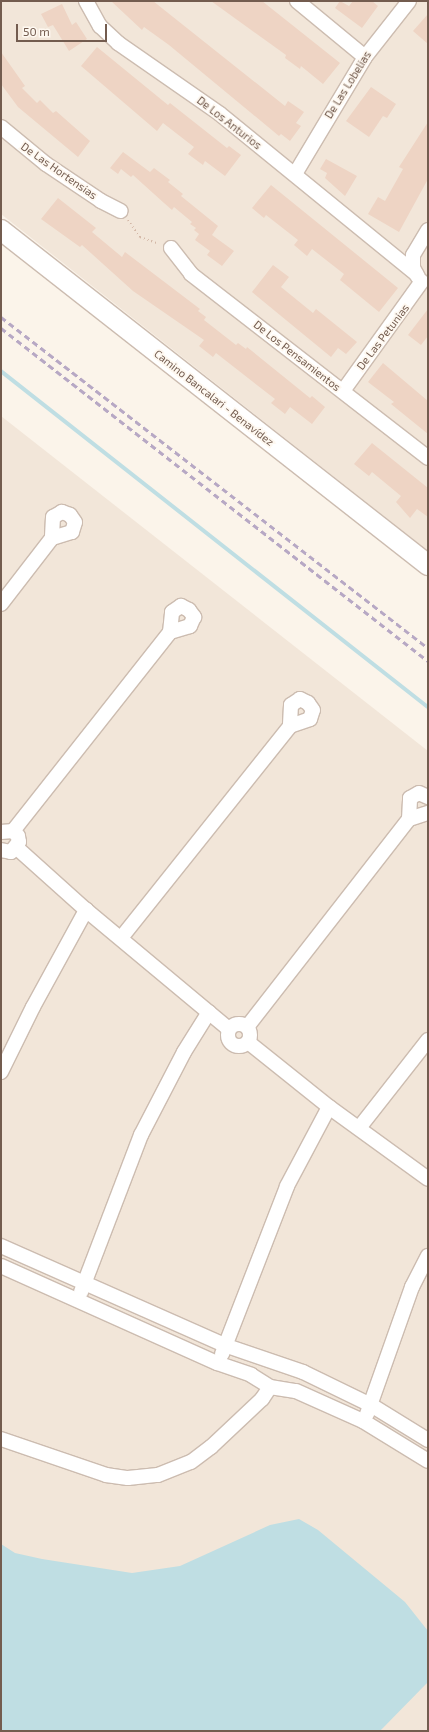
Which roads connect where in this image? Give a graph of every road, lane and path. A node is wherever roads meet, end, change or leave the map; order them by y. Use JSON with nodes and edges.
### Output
{"nodes":[{"id":1,"x":86,"y":1,"type":"edge"},
{"id":2,"x":297,"y":1,"type":"edge"},
{"id":3,"x":409,"y":1,"type":"edge"},
{"id":4,"x":365,"y":57,"type":"junction"},
{"id":5,"x":1,"y":127,"type":"edge"},
{"id":6,"x":295,"y":174,"type":"junction"},
{"id":7,"x":121,"y":211,"type":"joint"},
{"id":8,"x":1,"y":230,"type":"edge"},
{"id":9,"x":428,"y":230,"type":"edge"},
{"id":10,"x":377,"y":244,"type":"junction"},
{"id":11,"x":422,"y":244,"type":"edge"},
{"id":12,"x":171,"y":248,"type":"joint"},
{"id":13,"x":422,"y":280,"type":"edge"},
{"id":14,"x":343,"y":391,"type":"junction"},
{"id":15,"x":428,"y":458,"type":"edge"},
{"id":16,"x":52,"y":538,"type":"dead end"},
{"id":17,"x":428,"y":565,"type":"edge"},
{"id":18,"x":1,"y":604,"type":"edge"},
{"id":19,"x":170,"y":632,"type":"dead end"},
{"id":20,"x":290,"y":726,"type":"dead end"},
{"id":21,"x":428,"y":796,"type":"edge"},
{"id":22,"x":428,"y":813,"type":"edge"},
{"id":23,"x":409,"y":819,"type":"junction"},
{"id":24,"x":7,"y":832,"type":"edge"},
{"id":25,"x":17,"y":848,"type":"junction"},
{"id":26,"x":1,"y":850,"type":"edge"},
{"id":27,"x":86,"y":910,"type":"junction"},
{"id":28,"x":121,"y":938,"type":"junction"},
{"id":29,"x":209,"y":1012,"type":"junction"},
{"id":30,"x":247,"y":1027,"type":"junction"},
{"id":31,"x":229,"y":1029,"type":"junction"},
{"id":32,"x":428,"y":1040,"type":"edge"},
{"id":33,"x":248,"y":1042,"type":"junction"},
{"id":34,"x":1,"y":1072,"type":"edge"},
{"id":35,"x":329,"y":1107,"type":"junction"},
{"id":36,"x":359,"y":1128,"type":"junction"},
{"id":37,"x":428,"y":1179,"type":"edge"},
{"id":38,"x":1,"y":1246,"type":"edge"},
{"id":39,"x":428,"y":1256,"type":"edge"},
{"id":40,"x":1,"y":1266,"type":"edge"},
{"id":41,"x":85,"y":1284,"type":"junction"},
{"id":42,"x":78,"y":1300,"type":"junction"},
{"id":43,"x":226,"y":1346,"type":"junction"},
{"id":44,"x":270,"y":1361,"type":"junction"},
{"id":45,"x":217,"y":1363,"type":"junction"},
{"id":46,"x":302,"y":1372,"type":"junction"},
{"id":47,"x":265,"y":1384,"type":"junction"},
{"id":48,"x":296,"y":1391,"type":"junction"},
{"id":49,"x":371,"y":1405,"type":"junction"},
{"id":50,"x":363,"y":1421,"type":"junction"},
{"id":51,"x":1,"y":1439,"type":"edge"},
{"id":52,"x":428,"y":1440,"type":"edge"},
{"id":53,"x":428,"y":1461,"type":"edge"}],
"edges":[{"from":1,"to":6,"type":"street","name":"De Los Anturios"},
{"from":2,"to":4,"type":"street"},
{"from":3,"to":4,"type":"street","name":"De Las Lobelias"},
{"from":4,"to":6,"type":"street","name":"De Las Lobelias"},
{"from":5,"to":7,"type":"street","name":"De Las Hortensias"},
{"from":6,"to":10,"type":"street","name":"De Los Anturios"},
{"from":7,"to":12,"type":"path"},
{"from":8,"to":17,"type":"main road","name":"Camino Bancalari - Benavídez"},
{"from":9,"to":11,"type":"street"},
{"from":10,"to":11,"type":"street"},
{"from":10,"to":13,"type":"street","name":"De Los Anturios"},
{"from":11,"to":13,"type":"street"},
{"from":12,"to":14,"type":"street","name":"De Los Pensamientos"},
{"from":13,"to":14,"type":"street","name":"De Las Petunias"},
{"from":14,"to":15,"type":"street","name":"De Los Pensamientos"},
{"from":16,"to":18,"type":"street"},
{"from":19,"to":24,"type":"street"},
{"from":20,"to":28,"type":"street"},
{"from":21,"to":23,"type":"street"},
{"from":22,"to":23,"type":"street"},
{"from":23,"to":30,"type":"street"},
{"from":24,"to":25,"type":"street"},
{"from":25,"to":26,"type":"street"},
{"from":25,"to":27,"type":"street"},
{"from":27,"to":28,"type":"street"},
{"from":27,"to":34,"type":"street"},
{"from":28,"to":29,"type":"street"},
{"from":29,"to":31,"type":"street"},
{"from":29,"to":41,"type":"street"},
{"from":30,"to":31,"type":"street"},
{"from":30,"to":33,"type":"street"},
{"from":31,"to":33,"type":"street"},
{"from":32,"to":36,"type":"street"},
{"from":33,"to":35,"type":"street"},
{"from":35,"to":36,"type":"street"},
{"from":35,"to":43,"type":"street"},
{"from":36,"to":37,"type":"street"},
{"from":38,"to":41,"type":"street"},
{"from":39,"to":49,"type":"street"},
{"from":40,"to":42,"type":"street"},
{"from":41,"to":42,"type":"street"},
{"from":41,"to":43,"type":"street"},
{"from":42,"to":45,"type":"street"},
{"from":43,"to":44,"type":"street"},
{"from":43,"to":45,"type":"street"},
{"from":44,"to":46,"type":"street"},
{"from":44,"to":47,"type":"street"},
{"from":45,"to":47,"type":"street"},
{"from":46,"to":48,"type":"street"},
{"from":46,"to":49,"type":"street"},
{"from":47,"to":48,"type":"street"},
{"from":47,"to":51,"type":"street"},
{"from":48,"to":50,"type":"street"},
{"from":49,"to":50,"type":"street"},
{"from":49,"to":52,"type":"street"},
{"from":50,"to":53,"type":"street"}]}
